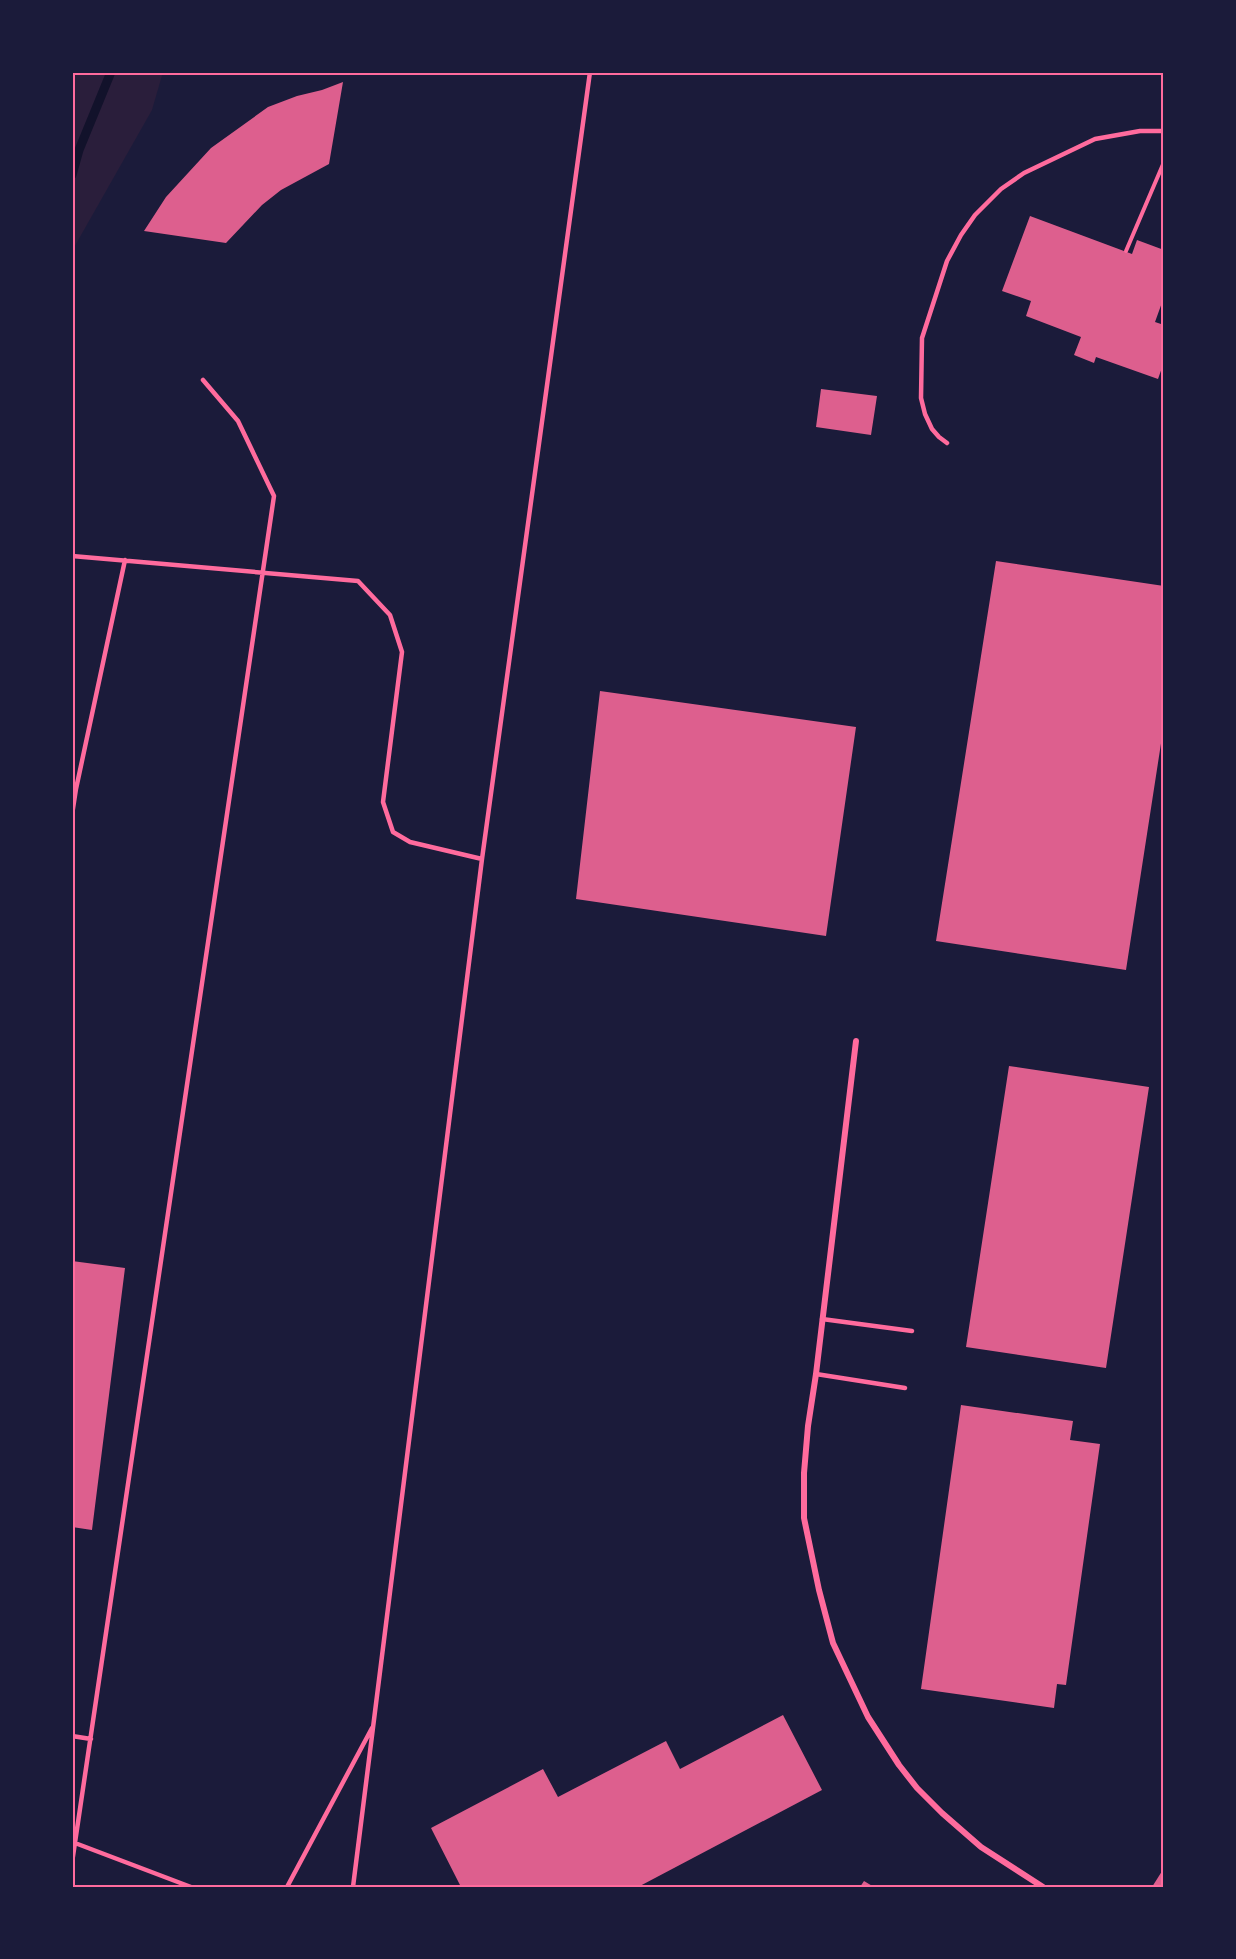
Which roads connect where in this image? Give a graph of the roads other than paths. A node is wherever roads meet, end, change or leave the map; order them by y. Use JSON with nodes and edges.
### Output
{"nodes":[{"id":1,"x":590,"y":72,"type":"edge"},
{"id":2,"x":1164,"y":131,"type":"edge"},
{"id":3,"x":203,"y":380,"type":"dead end"},
{"id":4,"x":947,"y":443,"type":"dead end"},
{"id":5,"x":72,"y":556,"type":"edge"},
{"id":6,"x":124,"y":560,"type":"junction"},
{"id":7,"x":262,"y":574,"type":"junction"},
{"id":8,"x":72,"y":815,"type":"edge"},
{"id":9,"x":482,"y":859,"type":"junction"},
{"id":10,"x":856,"y":1041,"type":"dead end"},
{"id":11,"x":822,"y":1319,"type":"junction"},
{"id":12,"x":912,"y":1331,"type":"dead end"},
{"id":13,"x":816,"y":1374,"type":"junction"},
{"id":14,"x":905,"y":1388,"type":"dead end"},
{"id":15,"x":373,"y":1726,"type":"junction"},
{"id":16,"x":72,"y":1736,"type":"edge"},
{"id":17,"x":91,"y":1739,"type":"junction"},
{"id":18,"x":75,"y":1843,"type":"junction"},
{"id":19,"x":72,"y":1863,"type":"edge"},
{"id":20,"x":191,"y":1887,"type":"edge"},
{"id":21,"x":287,"y":1887,"type":"edge"},
{"id":22,"x":353,"y":1887,"type":"edge"},
{"id":23,"x":1043,"y":1887,"type":"edge"}],
"edges":[{"from":1,"to":9,"type":"lane"},
{"from":2,"to":4,"type":"lane"},
{"from":3,"to":7,"type":"lane"},
{"from":5,"to":6,"type":"lane"},
{"from":6,"to":7,"type":"lane"},
{"from":6,"to":8,"type":"lane"},
{"from":7,"to":9,"type":"lane"},
{"from":7,"to":17,"type":"lane"},
{"from":9,"to":15,"type":"lane"},
{"from":10,"to":11,"type":"street"},
{"from":11,"to":12,"type":"lane"},
{"from":11,"to":13,"type":"street"},
{"from":13,"to":14,"type":"lane"},
{"from":13,"to":23,"type":"street"},
{"from":15,"to":21,"type":"lane"},
{"from":15,"to":22,"type":"lane"},
{"from":16,"to":17,"type":"lane"},
{"from":17,"to":18,"type":"lane"},
{"from":18,"to":19,"type":"lane"},
{"from":18,"to":20,"type":"lane"}]}
